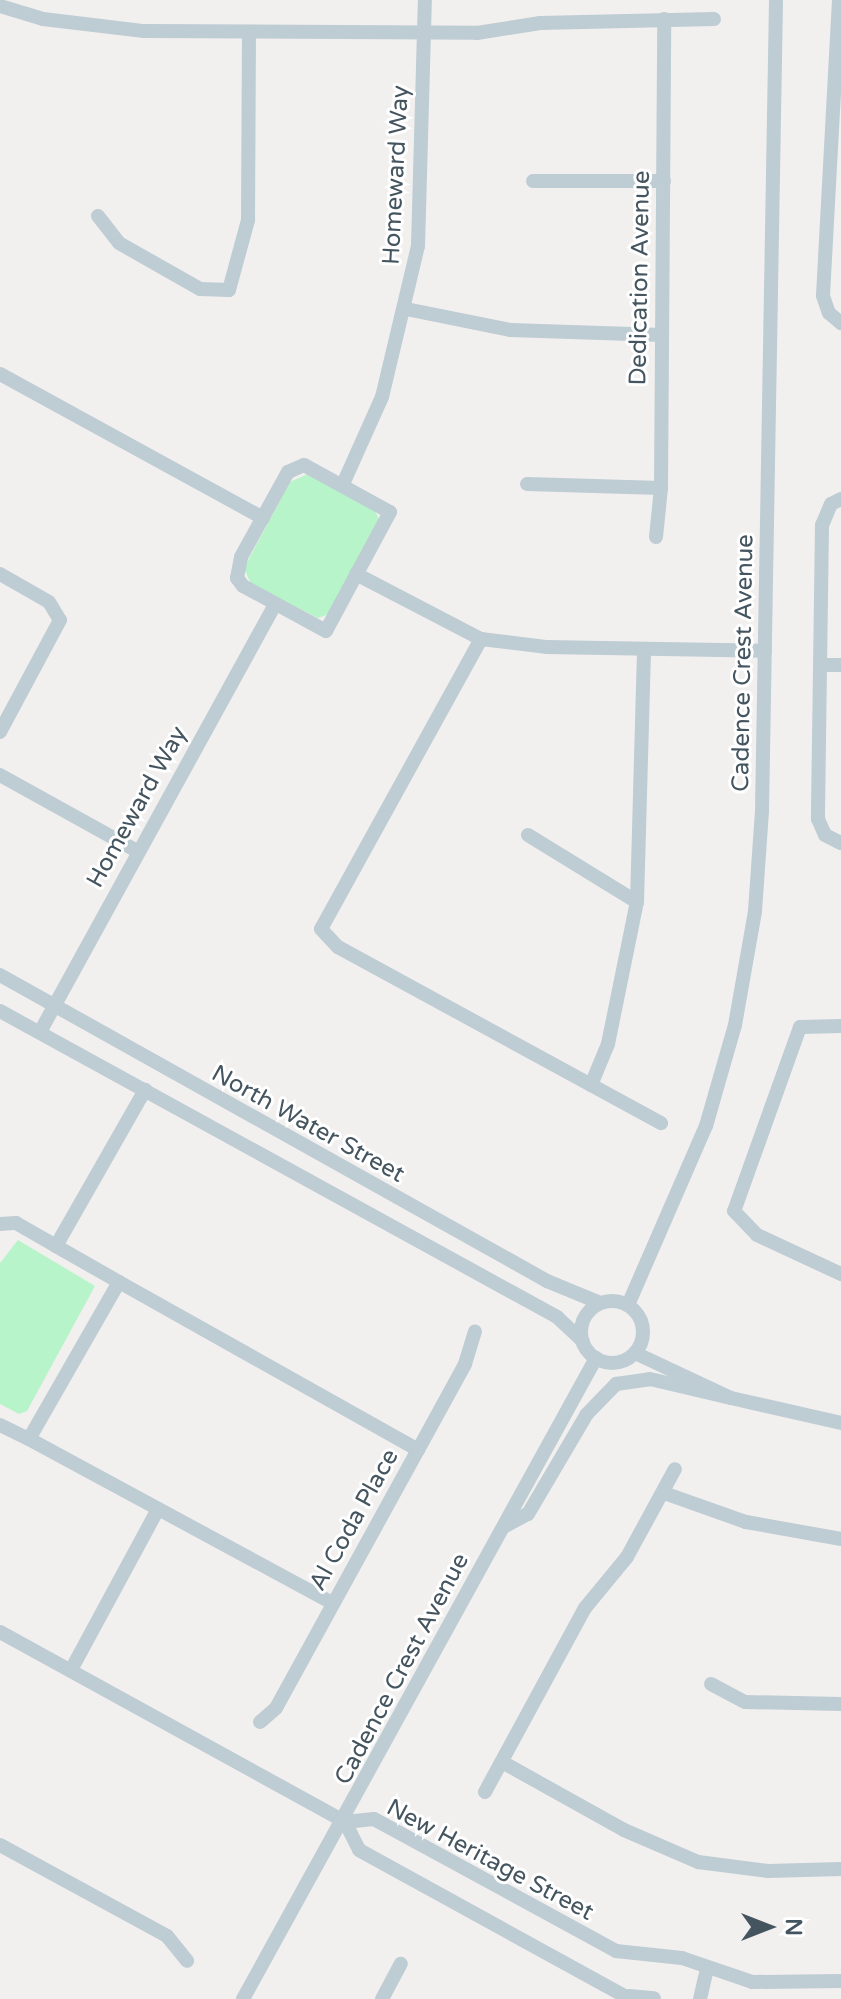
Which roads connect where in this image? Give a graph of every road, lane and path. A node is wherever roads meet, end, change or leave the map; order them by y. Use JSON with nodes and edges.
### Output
{"nodes":[{"id":1,"x":425,"y":0,"type":"edge"},
{"id":2,"x":776,"y":0,"type":"edge"},
{"id":3,"x":839,"y":0,"type":"edge"},
{"id":4,"x":0,"y":6,"type":"edge"},
{"id":5,"x":664,"y":19,"type":"junction"},
{"id":6,"x":714,"y":19,"type":"dead end"},
{"id":7,"x":249,"y":33,"type":"junction"},
{"id":8,"x":425,"y":34,"type":"junction"},
{"id":9,"x":836,"y":152,"type":"edge"},
{"id":10,"x":533,"y":181,"type":"dead end"},
{"id":11,"x":664,"y":181,"type":"junction"},
{"id":12,"x":98,"y":216,"type":"dead end"},
{"id":13,"x":406,"y":309,"type":"junction"},
{"id":14,"x":835,"y":318,"type":"edge"},
{"id":15,"x":662,"y":335,"type":"junction"},
{"id":16,"x":0,"y":374,"type":"edge"},
{"id":17,"x":343,"y":484,"type":"junction"},
{"id":18,"x":527,"y":484,"type":"dead end"},
{"id":19,"x":661,"y":488,"type":"junction"},
{"id":20,"x":836,"y":502,"type":"edge"},
{"id":21,"x":263,"y":518,"type":"junction"},
{"id":22,"x":656,"y":537,"type":"dead end"},
{"id":23,"x":0,"y":574,"type":"edge"},
{"id":24,"x":356,"y":574,"type":"junction"},
{"id":25,"x":275,"y":604,"type":"junction"},
{"id":26,"x":481,"y":639,"type":"junction"},
{"id":27,"x":644,"y":649,"type":"junction"},
{"id":28,"x":765,"y":651,"type":"junction"},
{"id":29,"x":820,"y":665,"type":"junction"},
{"id":30,"x":841,"y":665,"type":"edge"},
{"id":31,"x":0,"y":732,"type":"edge"},
{"id":32,"x":0,"y":775,"type":"edge"},
{"id":33,"x":528,"y":835,"type":"dead end"},
{"id":34,"x":841,"y":843,"type":"edge"},
{"id":35,"x":137,"y":851,"type":"junction"},
{"id":36,"x":637,"y":902,"type":"junction"},
{"id":37,"x":0,"y":975,"type":"edge"},
{"id":38,"x":54,"y":1005,"type":"junction"},
{"id":39,"x":0,"y":1011,"type":"edge"},
{"id":40,"x":841,"y":1026,"type":"edge"},
{"id":41,"x":40,"y":1032,"type":"junction"},
{"id":42,"x":591,"y":1085,"type":"junction"},
{"id":43,"x":145,"y":1090,"type":"junction"},
{"id":44,"x":661,"y":1123,"type":"dead end"},
{"id":45,"x":0,"y":1222,"type":"edge"},
{"id":46,"x":56,"y":1246,"type":"junction"},
{"id":47,"x":841,"y":1274,"type":"edge"},
{"id":48,"x":119,"y":1282,"type":"junction"},
{"id":49,"x":600,"y":1303,"type":"junction"},
{"id":50,"x":628,"y":1305,"type":"junction"},
{"id":51,"x":475,"y":1332,"type":"dead end"},
{"id":52,"x":583,"y":1341,"type":"junction"},
{"id":53,"x":635,"y":1353,"type":"junction"},
{"id":54,"x":596,"y":1358,"type":"junction"},
{"id":55,"x":731,"y":1398,"type":"junction"},
{"id":56,"x":841,"y":1423,"type":"edge"},
{"id":57,"x":0,"y":1425,"type":"edge"},
{"id":58,"x":29,"y":1439,"type":"junction"},
{"id":59,"x":418,"y":1450,"type":"junction"},
{"id":60,"x":675,"y":1469,"type":"dead end"},
{"id":61,"x":664,"y":1493,"type":"junction"},
{"id":62,"x":158,"y":1509,"type":"junction"},
{"id":63,"x":504,"y":1526,"type":"junction"},
{"id":64,"x":841,"y":1539,"type":"edge"},
{"id":65,"x":332,"y":1603,"type":"junction"},
{"id":66,"x":0,"y":1632,"type":"edge"},
{"id":67,"x":71,"y":1670,"type":"junction"},
{"id":68,"x":711,"y":1684,"type":"dead end"},
{"id":69,"x":841,"y":1704,"type":"edge"},
{"id":70,"x":260,"y":1722,"type":"dead end"},
{"id":71,"x":502,"y":1762,"type":"junction"},
{"id":72,"x":485,"y":1792,"type":"dead end"},
{"id":73,"x":345,"y":1822,"type":"junction"},
{"id":74,"x":0,"y":1845,"type":"edge"},
{"id":75,"x":841,"y":1869,"type":"edge"},
{"id":76,"x":187,"y":1961,"type":"dead end"},
{"id":77,"x":401,"y":1964,"type":"dead end"},
{"id":78,"x":707,"y":1969,"type":"junction"},
{"id":79,"x":841,"y":1981,"type":"edge"},
{"id":80,"x":630,"y":1998,"type":"edge"},
{"id":81,"x":654,"y":1998,"type":"edge"},
{"id":82,"x":243,"y":1999,"type":"edge"},
{"id":83,"x":382,"y":1999,"type":"edge"},
{"id":84,"x":700,"y":1999,"type":"edge"}],
"edges":[{"from":1,"to":8,"type":"street","name":"Homeward Way"},
{"from":2,"to":28,"type":"street","name":"Cadence Crest Avenue"},
{"from":3,"to":9,"type":"street"},
{"from":4,"to":7,"type":"street"},
{"from":5,"to":6,"type":"street"},
{"from":5,"to":8,"type":"street"},
{"from":5,"to":11,"type":"street","name":"Dedication Avenue"},
{"from":7,"to":8,"type":"street"},
{"from":7,"to":12,"type":"street"},
{"from":8,"to":13,"type":"street","name":"Homeward Way"},
{"from":9,"to":14,"type":"street"},
{"from":10,"to":11,"type":"street"},
{"from":11,"to":15,"type":"street","name":"Dedication Avenue"},
{"from":13,"to":15,"type":"street"},
{"from":13,"to":17,"type":"street","name":"Homeward Way"},
{"from":15,"to":19,"type":"street","name":"Dedication Avenue"},
{"from":16,"to":21,"type":"street"},
{"from":17,"to":21,"type":"street"},
{"from":17,"to":24,"type":"street"},
{"from":18,"to":19,"type":"street"},
{"from":19,"to":22,"type":"street","name":"Dedication Avenue"},
{"from":20,"to":29,"type":"street"},
{"from":21,"to":25,"type":"street"},
{"from":23,"to":31,"type":"street"},
{"from":24,"to":25,"type":"street"},
{"from":24,"to":26,"type":"street"},
{"from":25,"to":35,"type":"street","name":"Homeward Way"},
{"from":26,"to":27,"type":"street"},
{"from":26,"to":42,"type":"street"},
{"from":27,"to":28,"type":"street"},
{"from":27,"to":36,"type":"street"},
{"from":28,"to":50,"type":"street","name":"Cadence Crest Avenue"},
{"from":29,"to":30,"type":"street"},
{"from":29,"to":34,"type":"street"},
{"from":32,"to":35,"type":"street"},
{"from":33,"to":36,"type":"street"},
{"from":35,"to":38,"type":"street","name":"Homeward Way"},
{"from":36,"to":42,"type":"street"},
{"from":37,"to":38,"type":"street","name":"North Water Street"},
{"from":38,"to":41,"type":"street","name":"Homeward Way"},
{"from":38,"to":49,"type":"street","name":"North Water Street"},
{"from":39,"to":41,"type":"street","name":"North Water Street"},
{"from":40,"to":47,"type":"street"},
{"from":41,"to":43,"type":"street","name":"North Water Street"},
{"from":42,"to":44,"type":"street"},
{"from":43,"to":46,"type":"street"},
{"from":43,"to":52,"type":"street","name":"North Water Street"},
{"from":45,"to":46,"type":"street"},
{"from":46,"to":48,"type":"street"},
{"from":48,"to":58,"type":"street"},
{"from":48,"to":59,"type":"street"},
{"from":49,"to":50,"type":"street"},
{"from":49,"to":52,"type":"street"},
{"from":50,"to":53,"type":"street"},
{"from":51,"to":59,"type":"street","name":"Al Coda Place"},
{"from":52,"to":54,"type":"street"},
{"from":53,"to":54,"type":"street"},
{"from":53,"to":55,"type":"street"},
{"from":54,"to":63,"type":"street","name":"Cadence Crest Avenue"},
{"from":55,"to":56,"type":"street"},
{"from":55,"to":63,"type":"street"},
{"from":57,"to":58,"type":"street"},
{"from":58,"to":62,"type":"street"},
{"from":59,"to":65,"type":"street","name":"Al Coda Place"},
{"from":60,"to":61,"type":"street"},
{"from":61,"to":64,"type":"street"},
{"from":61,"to":71,"type":"street"},
{"from":62,"to":65,"type":"street"},
{"from":62,"to":67,"type":"street"},
{"from":63,"to":73,"type":"street","name":"Cadence Crest Avenue"},
{"from":65,"to":70,"type":"street","name":"Al Coda Place"},
{"from":66,"to":67,"type":"street"},
{"from":67,"to":73,"type":"street"},
{"from":68,"to":69,"type":"street"},
{"from":71,"to":72,"type":"street"},
{"from":71,"to":75,"type":"street"},
{"from":73,"to":78,"type":"street","name":"New Heritage Street"},
{"from":73,"to":80,"type":"street","name":"New Heritage Street"},
{"from":73,"to":82,"type":"street","name":"Cadence Crest Avenue"},
{"from":74,"to":76,"type":"street"},
{"from":77,"to":83,"type":"street"},
{"from":78,"to":79,"type":"street","name":"New Heritage Street"},
{"from":78,"to":84,"type":"street"},
{"from":80,"to":81,"type":"street","name":"New Heritage Street"}]}
